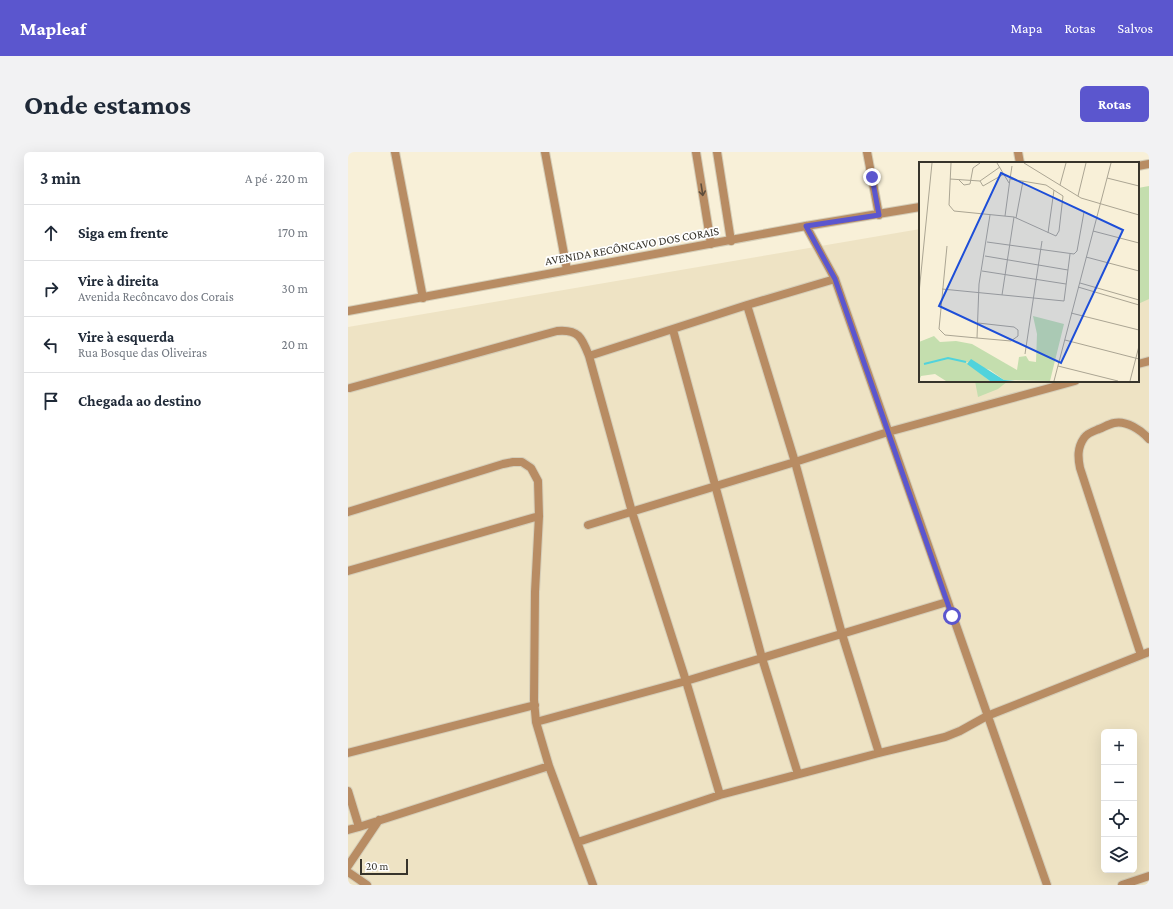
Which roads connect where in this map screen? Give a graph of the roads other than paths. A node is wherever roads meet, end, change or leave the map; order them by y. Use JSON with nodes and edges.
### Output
{"nodes":[{"id":1,"x":395,"y":152,"type":"edge"},
{"id":2,"x":545,"y":152,"type":"edge"},
{"id":3,"x":696,"y":152,"type":"edge"},
{"id":4,"x":717,"y":152,"type":"edge"},
{"id":5,"x":867,"y":152,"type":"edge"},
{"id":6,"x":1018,"y":152,"type":"edge"},
{"id":7,"x":1020,"y":162,"type":"edge"},
{"id":8,"x":1149,"y":164,"type":"edge"},
{"id":9,"x":1139,"y":166,"type":"edge"},
{"id":10,"x":919,"y":207,"type":"edge"},
{"id":11,"x":879,"y":215,"type":"junction"},
{"id":12,"x":806,"y":226,"type":"junction"},
{"id":13,"x":730,"y":241,"type":"junction"},
{"id":14,"x":711,"y":244,"type":"junction"},
{"id":15,"x":567,"y":270,"type":"junction"},
{"id":16,"x":835,"y":279,"type":"junction"},
{"id":17,"x":423,"y":298,"type":"junction"},
{"id":18,"x":747,"y":305,"type":"junction"},
{"id":19,"x":348,"y":311,"type":"edge"},
{"id":20,"x":673,"y":330,"type":"junction"},
{"id":21,"x":589,"y":356,"type":"junction"},
{"id":22,"x":1149,"y":361,"type":"edge"},
{"id":23,"x":1139,"y":364,"type":"edge"},
{"id":24,"x":1071,"y":382,"type":"edge"},
{"id":25,"x":350,"y":388,"type":"dead end"},
{"id":26,"x":888,"y":432,"type":"junction"},
{"id":27,"x":1149,"y":439,"type":"edge"},
{"id":28,"x":795,"y":462,"type":"junction"},
{"id":29,"x":714,"y":486,"type":"junction"},
{"id":30,"x":348,"y":512,"type":"edge"},
{"id":31,"x":632,"y":512,"type":"junction"},
{"id":32,"x":538,"y":516,"type":"junction"},
{"id":33,"x":588,"y":525,"type":"dead end"},
{"id":34,"x":348,"y":571,"type":"edge"},
{"id":35,"x":948,"y":602,"type":"junction"},
{"id":36,"x":842,"y":634,"type":"junction"},
{"id":37,"x":1145,"y":654,"type":"edge"},
{"id":38,"x":762,"y":658,"type":"junction"},
{"id":39,"x":686,"y":681,"type":"junction"},
{"id":40,"x":535,"y":705,"type":"junction"},
{"id":41,"x":987,"y":716,"type":"junction"},
{"id":42,"x":536,"y":722,"type":"junction"},
{"id":43,"x":348,"y":753,"type":"edge"},
{"id":44,"x":879,"y":753,"type":"junction"},
{"id":45,"x":549,"y":766,"type":"junction"},
{"id":46,"x":798,"y":774,"type":"junction"},
{"id":47,"x":348,"y":791,"type":"edge"},
{"id":48,"x":720,"y":795,"type":"junction"},
{"id":49,"x":379,"y":820,"type":"junction"},
{"id":50,"x":359,"y":827,"type":"junction"},
{"id":51,"x":348,"y":830,"type":"edge"},
{"id":52,"x":578,"y":842,"type":"junction"},
{"id":53,"x":348,"y":866,"type":"edge"},
{"id":54,"x":348,"y":872,"type":"edge"},
{"id":55,"x":1149,"y":876,"type":"edge"},
{"id":56,"x":367,"y":885,"type":"edge"},
{"id":57,"x":593,"y":885,"type":"edge"},
{"id":58,"x":1047,"y":885,"type":"edge"},
{"id":59,"x":1122,"y":885,"type":"edge"}],
"edges":[{"from":1,"to":17,"type":"street"},
{"from":2,"to":15,"type":"street"},
{"from":3,"to":14,"type":"street","one_way":true},
{"from":4,"to":13,"type":"street"},
{"from":5,"to":11,"type":"street"},
{"from":6,"to":7,"type":"street"},
{"from":8,"to":9,"type":"street"},
{"from":10,"to":11,"type":"street","name":"AVENIDA RECÔNCAVO DOS CORAIS"},
{"from":11,"to":12,"type":"street","name":"AVENIDA RECÔNCAVO DOS CORAIS"},
{"from":12,"to":13,"type":"street","name":"AVENIDA RECÔNCAVO DOS CORAIS"},
{"from":12,"to":16,"type":"street"},
{"from":13,"to":14,"type":"street","name":"AVENIDA RECÔNCAVO DOS CORAIS"},
{"from":14,"to":15,"type":"street","name":"AVENIDA RECÔNCAVO DOS CORAIS"},
{"from":15,"to":17,"type":"street","name":"AVENIDA RECÔNCAVO DOS CORAIS"},
{"from":16,"to":18,"type":"street"},
{"from":16,"to":26,"type":"street"},
{"from":17,"to":19,"type":"street","name":"AVENIDA RECÔNCAVO DOS CORAIS"},
{"from":18,"to":20,"type":"street"},
{"from":18,"to":28,"type":"street"},
{"from":20,"to":21,"type":"street"},
{"from":20,"to":29,"type":"street"},
{"from":21,"to":25,"type":"street"},
{"from":21,"to":31,"type":"street"},
{"from":22,"to":23,"type":"street"},
{"from":24,"to":26,"type":"street"},
{"from":26,"to":28,"type":"street"},
{"from":26,"to":35,"type":"street"},
{"from":27,"to":37,"type":"street"},
{"from":28,"to":29,"type":"street"},
{"from":28,"to":36,"type":"street"},
{"from":29,"to":31,"type":"street"},
{"from":29,"to":38,"type":"street"},
{"from":30,"to":32,"type":"street"},
{"from":31,"to":33,"type":"street"},
{"from":31,"to":39,"type":"street"},
{"from":32,"to":34,"type":"street"},
{"from":32,"to":40,"type":"street"},
{"from":35,"to":36,"type":"street"},
{"from":35,"to":41,"type":"street"},
{"from":36,"to":38,"type":"street"},
{"from":36,"to":44,"type":"street"},
{"from":37,"to":41,"type":"street"},
{"from":38,"to":39,"type":"street"},
{"from":38,"to":46,"type":"street"},
{"from":39,"to":42,"type":"street"},
{"from":39,"to":48,"type":"street"},
{"from":40,"to":42,"type":"street"},
{"from":40,"to":43,"type":"street"},
{"from":41,"to":44,"type":"street"},
{"from":41,"to":58,"type":"street"},
{"from":42,"to":45,"type":"street"},
{"from":44,"to":46,"type":"street"},
{"from":45,"to":49,"type":"street"},
{"from":45,"to":52,"type":"street"},
{"from":46,"to":48,"type":"street"},
{"from":47,"to":50,"type":"street"},
{"from":48,"to":52,"type":"street"},
{"from":49,"to":50,"type":"street"},
{"from":49,"to":53,"type":"street"},
{"from":50,"to":51,"type":"street"},
{"from":52,"to":57,"type":"street"},
{"from":54,"to":56,"type":"street"},
{"from":55,"to":59,"type":"street"}]}
